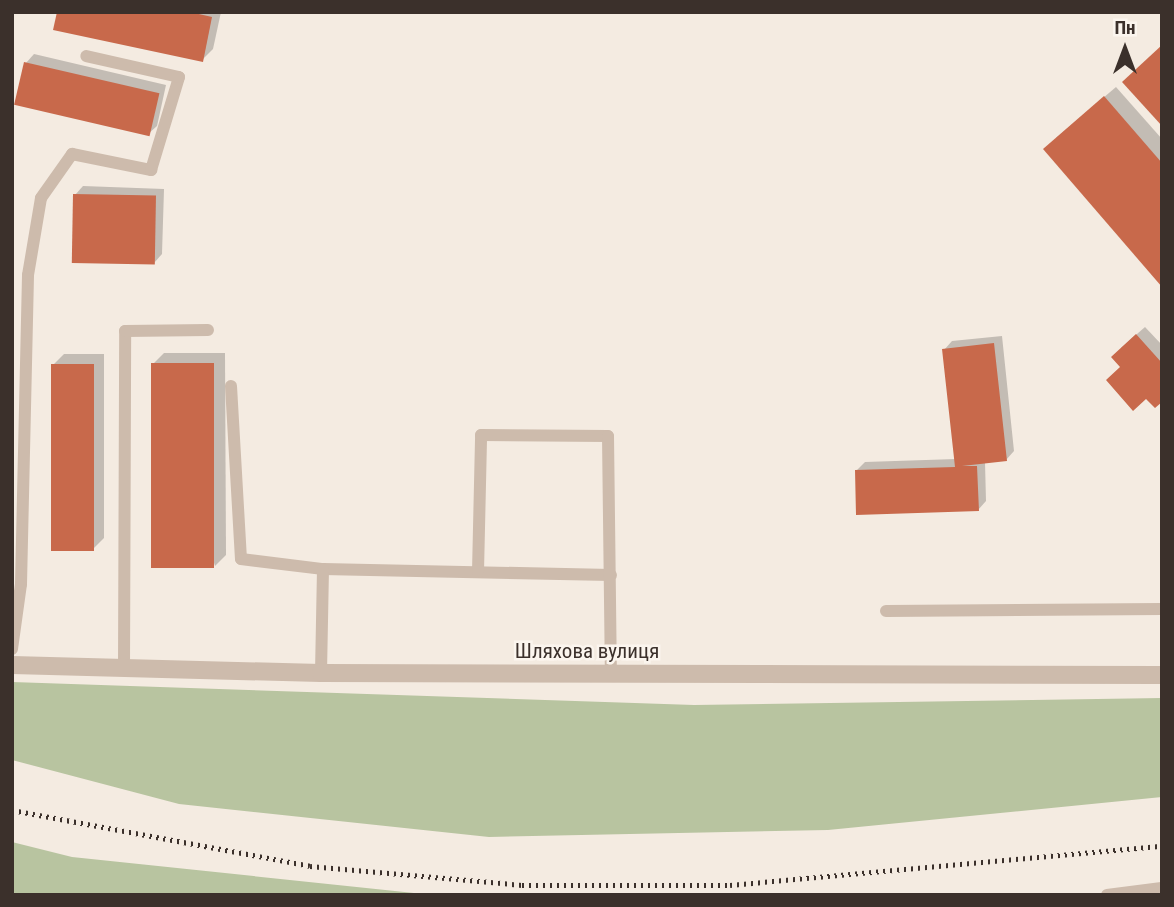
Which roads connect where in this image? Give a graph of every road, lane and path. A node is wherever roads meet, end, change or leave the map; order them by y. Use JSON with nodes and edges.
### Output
{"nodes":[{"id":1,"x":86,"y":56,"type":"dead end"},
{"id":2,"x":208,"y":330,"type":"dead end"},
{"id":3,"x":231,"y":386,"type":"dead end"},
{"id":4,"x":323,"y":569,"type":"junction"},
{"id":5,"x":478,"y":572,"type":"junction"},
{"id":6,"x":611,"y":575,"type":"junction"},
{"id":7,"x":17,"y":583,"type":"edge"},
{"id":8,"x":1162,"y":609,"type":"edge"},
{"id":9,"x":886,"y":611,"type":"dead end"},
{"id":10,"x":12,"y":649,"type":"edge"},
{"id":11,"x":12,"y":665,"type":"edge"},
{"id":12,"x":124,"y":668,"type":"junction"},
{"id":13,"x":321,"y":673,"type":"junction"},
{"id":14,"x":611,"y":674,"type":"junction"},
{"id":15,"x":1162,"y":675,"type":"edge"},
{"id":16,"x":1162,"y":888,"type":"edge"},
{"id":17,"x":1107,"y":895,"type":"edge"}],
"edges":[{"from":1,"to":7,"type":"lane"},
{"from":2,"to":12,"type":"lane"},
{"from":3,"to":4,"type":"lane"},
{"from":4,"to":5,"type":"lane"},
{"from":4,"to":13,"type":"lane"},
{"from":5,"to":6,"type":"lane"},
{"from":5,"to":6,"type":"lane"},
{"from":6,"to":14,"type":"lane"},
{"from":7,"to":10,"type":"lane"},
{"from":8,"to":9,"type":"lane"},
{"from":11,"to":12,"type":"street","name":"Шляхова вулиця"},
{"from":12,"to":13,"type":"street","name":"Шляхова вулиця"},
{"from":13,"to":14,"type":"street","name":"Шляхова вулиця"},
{"from":14,"to":15,"type":"street","name":"Шляхова вулиця"},
{"from":16,"to":17,"type":"lane"}]}
